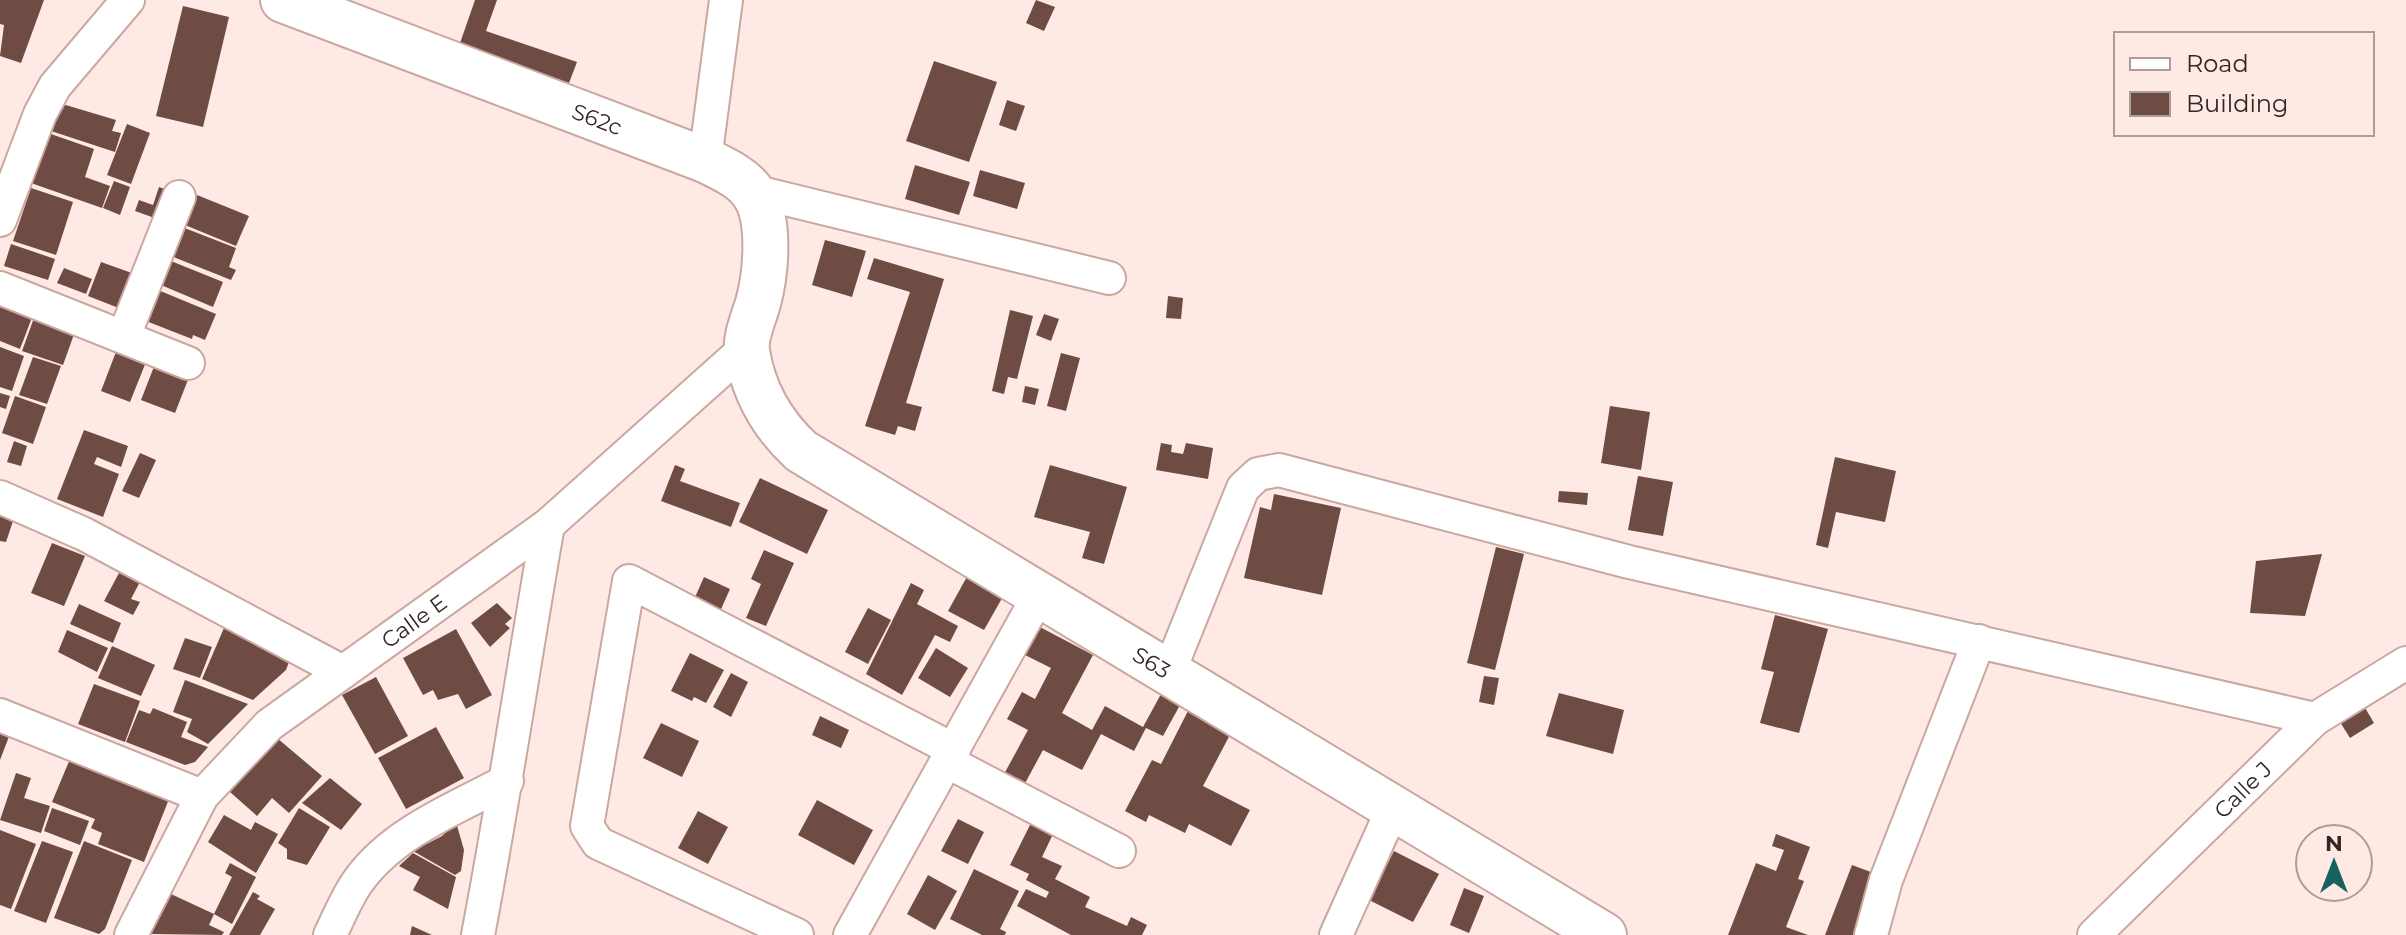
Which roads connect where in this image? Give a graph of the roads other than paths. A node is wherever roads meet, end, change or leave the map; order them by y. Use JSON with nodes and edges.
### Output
{"nodes":[{"id":1,"x":128,"y":0,"type":"edge"},
{"id":2,"x":283,"y":0,"type":"edge"},
{"id":3,"x":726,"y":0,"type":"edge"},
{"id":4,"x":705,"y":160,"type":"junction"},
{"id":5,"x":753,"y":191,"type":"junction"},
{"id":6,"x":179,"y":197,"type":"dead end"},
{"id":7,"x":0,"y":220,"type":"edge"},
{"id":8,"x":1109,"y":278,"type":"dead end"},
{"id":9,"x":0,"y":288,"type":"edge"},
{"id":10,"x":124,"y":336,"type":"junction"},
{"id":11,"x":746,"y":348,"type":"junction"},
{"id":12,"x":188,"y":363,"type":"dead end"},
{"id":13,"x":0,"y":497,"type":"edge"},
{"id":14,"x":548,"y":525,"type":"junction"},
{"id":15,"x":1040,"y":593,"type":"junction"},
{"id":16,"x":1979,"y":641,"type":"junction"},
{"id":17,"x":2406,"y":663,"type":"edge"},
{"id":18,"x":343,"y":672,"type":"junction"},
{"id":19,"x":1169,"y":672,"type":"junction"},
{"id":20,"x":0,"y":715,"type":"edge"},
{"id":21,"x":2315,"y":719,"type":"junction"},
{"id":22,"x":951,"y":756,"type":"junction"},
{"id":23,"x":507,"y":781,"type":"junction"},
{"id":24,"x":202,"y":796,"type":"junction"},
{"id":25,"x":1394,"y":806,"type":"junction"},
{"id":26,"x":1119,"y":851,"type":"dead end"},
{"id":27,"x":131,"y":935,"type":"edge"},
{"id":28,"x":330,"y":935,"type":"edge"},
{"id":29,"x":478,"y":935,"type":"edge"},
{"id":30,"x":797,"y":935,"type":"edge"},
{"id":31,"x":850,"y":935,"type":"edge"},
{"id":32,"x":1336,"y":935,"type":"edge"},
{"id":33,"x":1604,"y":935,"type":"edge"},
{"id":34,"x":1871,"y":935,"type":"edge"},
{"id":35,"x":2094,"y":935,"type":"edge"}],
"edges":[{"from":1,"to":7,"type":"street"},
{"from":2,"to":4,"type":"main road","name":"S62c"},
{"from":3,"to":4,"type":"street"},
{"from":4,"to":5,"type":"main road","name":"S62c"},
{"from":5,"to":8,"type":"street"},
{"from":5,"to":11,"type":"main road"},
{"from":6,"to":10,"type":"street"},
{"from":9,"to":10,"type":"street"},
{"from":10,"to":12,"type":"street"},
{"from":11,"to":14,"type":"street","name":"Calle E"},
{"from":11,"to":15,"type":"main road","name":"S63"},
{"from":13,"to":18,"type":"street"},
{"from":14,"to":18,"type":"street","name":"Calle E"},
{"from":14,"to":23,"type":"street"},
{"from":15,"to":19,"type":"main road","name":"S63"},
{"from":15,"to":22,"type":"street"},
{"from":16,"to":19,"type":"street"},
{"from":16,"to":21,"type":"street"},
{"from":16,"to":34,"type":"street"},
{"from":17,"to":21,"type":"street","name":"Calle J"},
{"from":18,"to":24,"type":"street","name":"Calle E"},
{"from":19,"to":25,"type":"main road","name":"S63"},
{"from":20,"to":24,"type":"street"},
{"from":21,"to":35,"type":"street","name":"Calle J"},
{"from":22,"to":26,"type":"street"},
{"from":22,"to":30,"type":"street"},
{"from":22,"to":31,"type":"street"},
{"from":23,"to":28,"type":"street"},
{"from":23,"to":29,"type":"street"},
{"from":24,"to":27,"type":"street","name":"Calle E"},
{"from":25,"to":32,"type":"street"},
{"from":25,"to":33,"type":"main road","name":"S63"}]}
